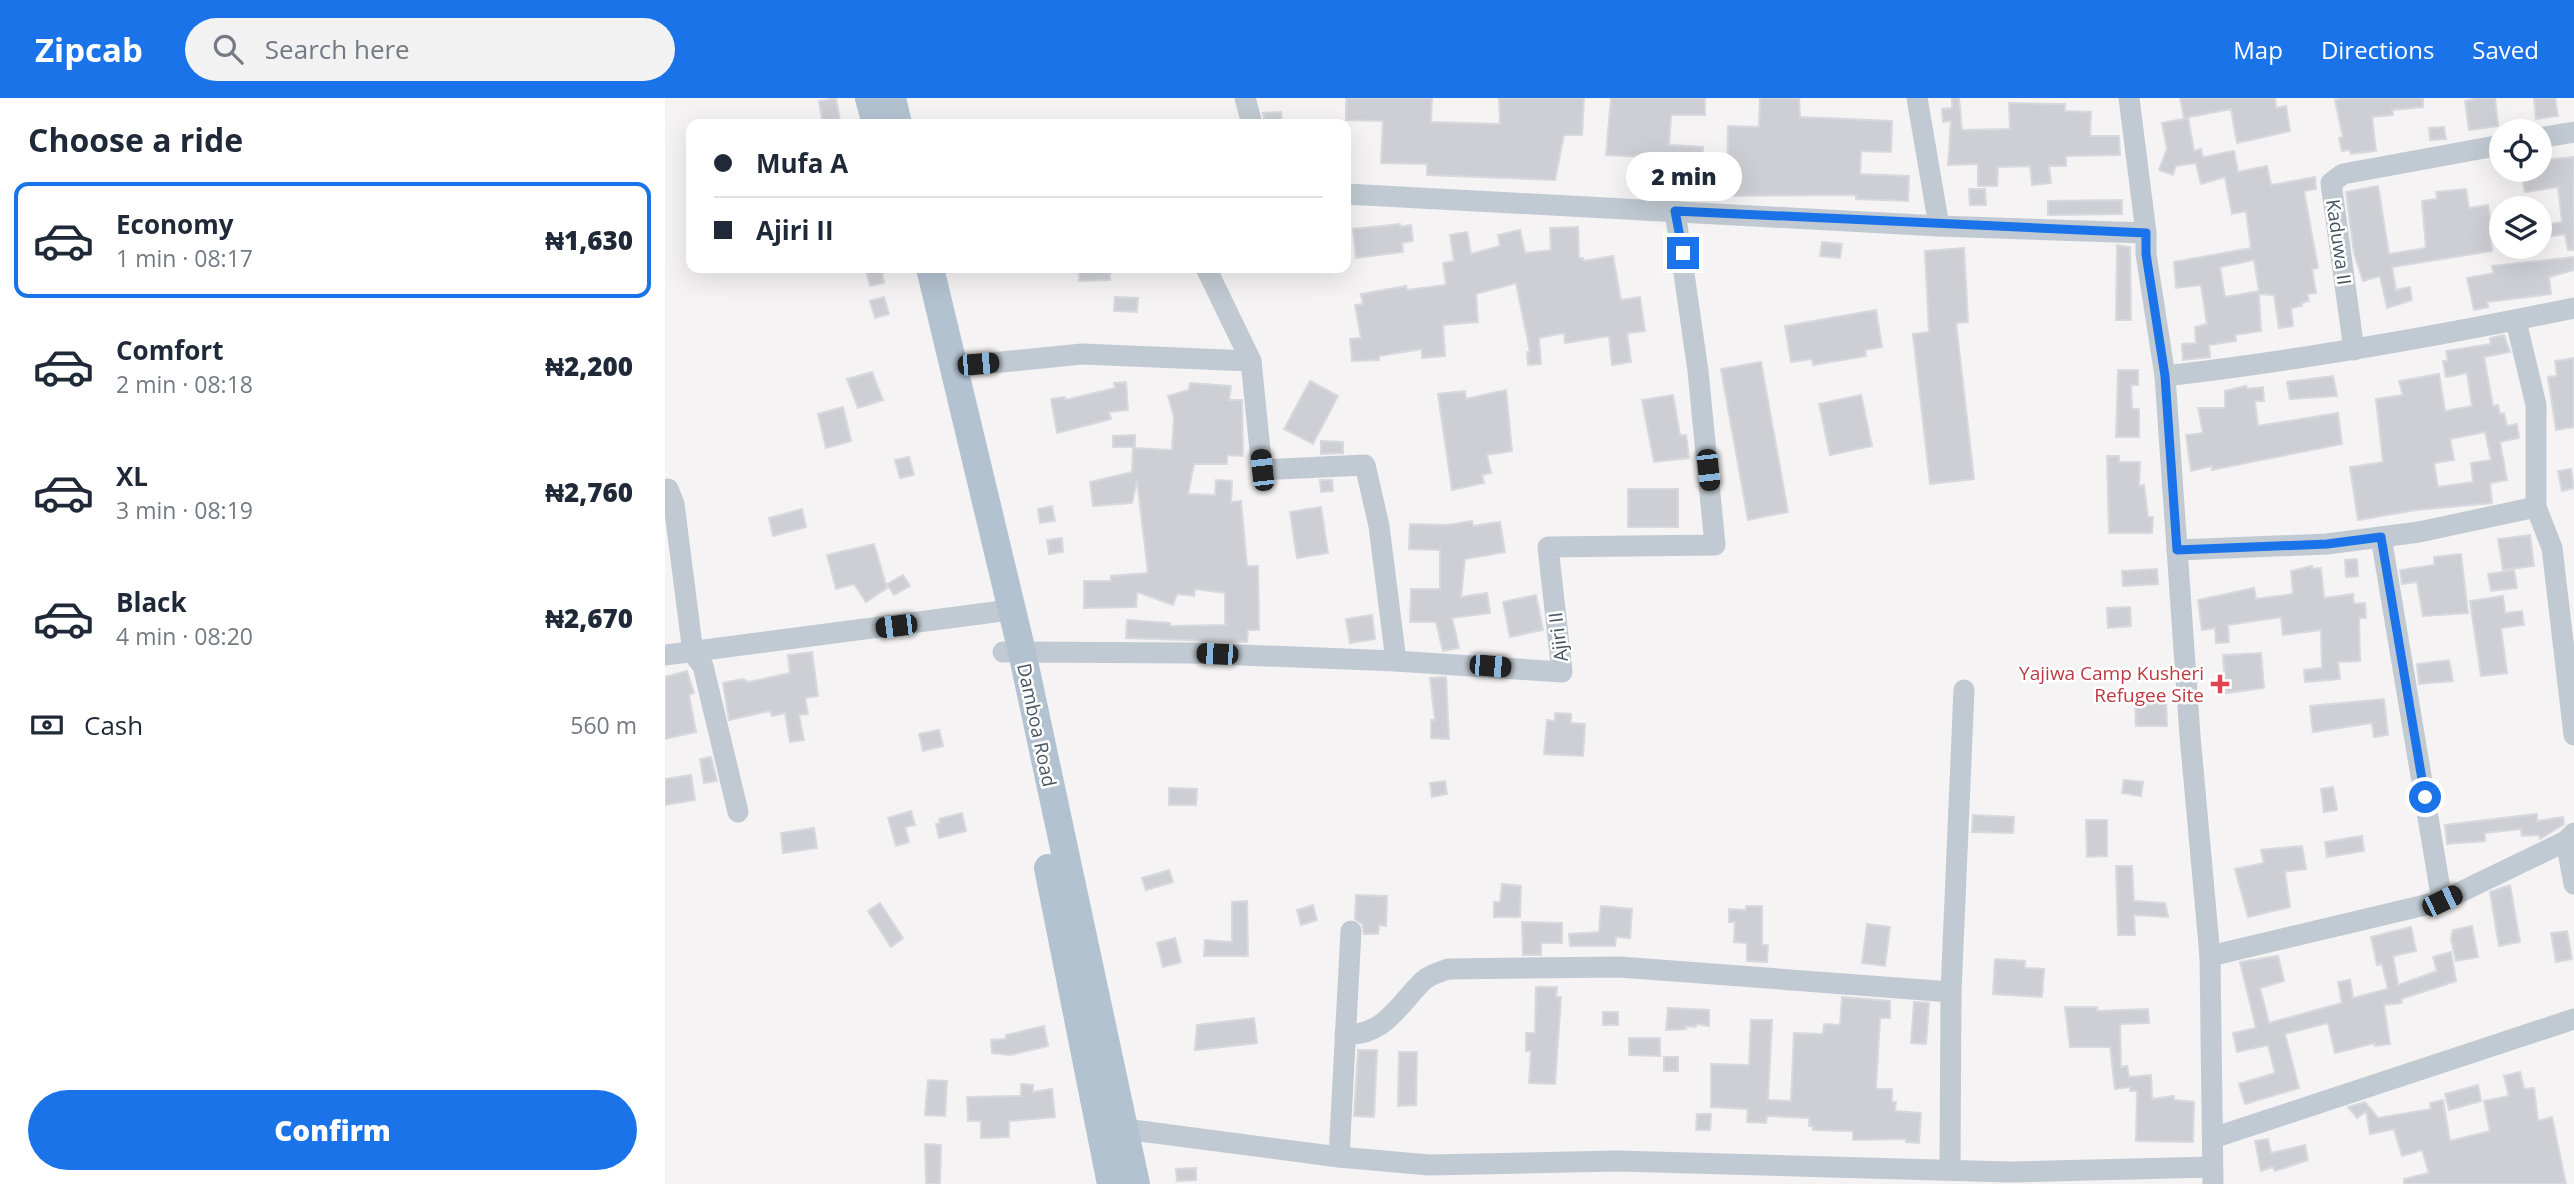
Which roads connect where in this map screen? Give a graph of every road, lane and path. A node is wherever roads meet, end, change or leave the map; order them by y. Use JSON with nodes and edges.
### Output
{"nodes":[{"id":1,"x":869,"y":98,"type":"edge"},
{"id":2,"x":892,"y":98,"type":"edge"},
{"id":3,"x":1245,"y":98,"type":"edge"},
{"id":4,"x":1917,"y":98,"type":"edge"},
{"id":5,"x":2129,"y":98,"type":"edge"},
{"id":6,"x":875,"y":119,"type":"edge"},
{"id":7,"x":897,"y":119,"type":"edge"},
{"id":8,"x":1251,"y":119,"type":"edge"},
{"id":9,"x":2574,"y":132,"type":"edge"},
{"id":10,"x":2552,"y":136,"type":"edge"},
{"id":11,"x":2489,"y":147,"type":"edge"},
{"id":12,"x":1351,"y":194,"type":"edge"},
{"id":13,"x":1675,"y":211,"type":"junction"},
{"id":14,"x":1938,"y":226,"type":"junction"},
{"id":15,"x":2146,"y":233,"type":"junction"},
{"id":16,"x":915,"y":273,"type":"edge"},
{"id":17,"x":931,"y":273,"type":"edge"},
{"id":18,"x":1208,"y":273,"type":"edge"},
{"id":19,"x":2574,"y":308,"type":"edge"},
{"id":20,"x":2516,"y":321,"type":"junction"},
{"id":21,"x":2354,"y":350,"type":"junction"},
{"id":22,"x":1251,"y":361,"type":"junction"},
{"id":23,"x":951,"y":367,"type":"junction"},
{"id":24,"x":2165,"y":376,"type":"junction"},
{"id":25,"x":665,"y":489,"type":"edge"},
{"id":26,"x":2536,"y":507,"type":"junction"},
{"id":27,"x":2381,"y":537,"type":"junction"},
{"id":28,"x":2177,"y":550,"type":"junction"},
{"id":29,"x":1003,"y":612,"type":"junction"},
{"id":30,"x":1012,"y":652,"type":"junction"},
{"id":31,"x":693,"y":653,"type":"junction"},
{"id":32,"x":665,"y":655,"type":"edge"},
{"id":33,"x":1396,"y":661,"type":"junction"},
{"id":34,"x":1964,"y":690,"type":"dead end"},
{"id":35,"x":2574,"y":735,"type":"edge"},
{"id":36,"x":738,"y":812,"type":"dead end"},
{"id":37,"x":2570,"y":837,"type":"edge"},
{"id":38,"x":2574,"y":884,"type":"edge"},
{"id":39,"x":2442,"y":901,"type":"junction"},
{"id":40,"x":1351,"y":931,"type":"dead end"},
{"id":41,"x":2210,"y":956,"type":"junction"},
{"id":42,"x":1951,"y":992,"type":"junction"},
{"id":43,"x":2574,"y":1018,"type":"edge"},
{"id":44,"x":1345,"y":1034,"type":"junction"},
{"id":45,"x":1114,"y":1131,"type":"junction"},
{"id":46,"x":2213,"y":1138,"type":"junction"},
{"id":47,"x":1339,"y":1157,"type":"junction"},
{"id":48,"x":1950,"y":1168,"type":"junction"},
{"id":49,"x":1429,"y":1174,"type":"edge"},
{"id":50,"x":2212,"y":1175,"type":"edge"},
{"id":51,"x":2010,"y":1178,"type":"edge"},
{"id":52,"x":1111,"y":1184,"type":"edge"},
{"id":53,"x":1136,"y":1184,"type":"edge"}],
"edges":[{"from":1,"to":6,"type":"main road"},
{"from":2,"to":7,"type":"main road"},
{"from":3,"to":8,"type":"street"},
{"from":4,"to":14,"type":"street"},
{"from":5,"to":15,"type":"street"},
{"from":9,"to":10,"type":"street"},
{"from":11,"to":21,"type":"street","name":"Kaduwa II"},
{"from":12,"to":13,"type":"street"},
{"from":13,"to":14,"type":"street"},
{"from":13,"to":33,"type":"street","name":"Ajiri II"},
{"from":14,"to":15,"type":"street"},
{"from":15,"to":24,"type":"street"},
{"from":16,"to":29,"type":"main road","name":"Damboa Road"},
{"from":17,"to":23,"type":"main road","name":"Damboa Road"},
{"from":18,"to":22,"type":"street"},
{"from":19,"to":20,"type":"street"},
{"from":20,"to":21,"type":"street"},
{"from":20,"to":26,"type":"street"},
{"from":21,"to":24,"type":"street"},
{"from":22,"to":23,"type":"street"},
{"from":22,"to":33,"type":"street"},
{"from":23,"to":29,"type":"main road","name":"Damboa Road"},
{"from":24,"to":28,"type":"street"},
{"from":25,"to":31,"type":"street"},
{"from":26,"to":27,"type":"street"},
{"from":26,"to":35,"type":"street"},
{"from":27,"to":28,"type":"street"},
{"from":27,"to":39,"type":"street"},
{"from":28,"to":41,"type":"street"},
{"from":29,"to":30,"type":"main road","name":"Damboa Road"},
{"from":29,"to":31,"type":"street"},
{"from":30,"to":33,"type":"street","name":"Ajiri II"},
{"from":30,"to":45,"type":"main road","name":"Damboa Road"},
{"from":31,"to":32,"type":"street"},
{"from":31,"to":36,"type":"street"},
{"from":34,"to":42,"type":"street"},
{"from":37,"to":38,"type":"street"},
{"from":37,"to":39,"type":"street"},
{"from":39,"to":41,"type":"street"},
{"from":40,"to":44,"type":"street"},
{"from":41,"to":46,"type":"street"},
{"from":42,"to":44,"type":"street"},
{"from":42,"to":48,"type":"street"},
{"from":43,"to":46,"type":"street"},
{"from":44,"to":47,"type":"street"},
{"from":45,"to":47,"type":"street"},
{"from":45,"to":52,"type":"main road","name":"Damboa Road"},
{"from":45,"to":53,"type":"main road","name":"Damboa Road"},
{"from":46,"to":50,"type":"street"},
{"from":47,"to":49,"type":"street"},
{"from":48,"to":49,"type":"street"},
{"from":48,"to":51,"type":"street"},
{"from":50,"to":51,"type":"street"}]}
